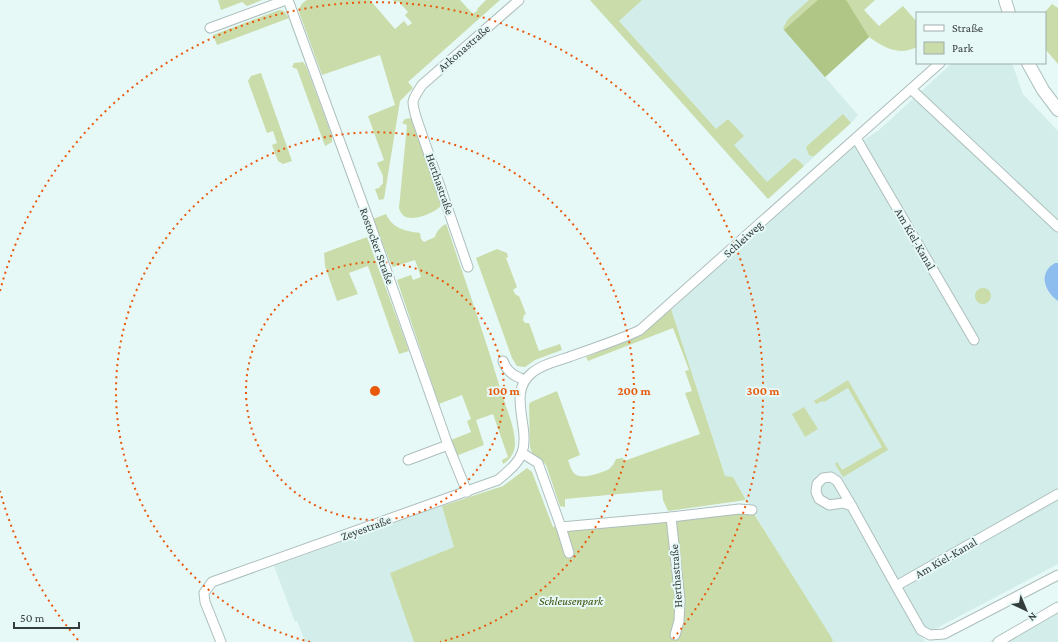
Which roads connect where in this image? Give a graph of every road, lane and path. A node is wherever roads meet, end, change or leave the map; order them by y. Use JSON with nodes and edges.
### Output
{"nodes":[{"id":1,"x":287,"y":0,"type":"edge"},
{"id":2,"x":519,"y":0,"type":"edge"},
{"id":3,"x":1005,"y":0,"type":"edge"},
{"id":4,"x":1007,"y":12,"type":"edge"},
{"id":5,"x":210,"y":28,"type":"dead end"},
{"id":6,"x":939,"y":64,"type":"edge"},
{"id":7,"x":1029,"y":64,"type":"edge"},
{"id":8,"x":911,"y":89,"type":"junction"},
{"id":9,"x":412,"y":100,"type":"joint"},
{"id":10,"x":1057,"y":105,"type":"edge"},
{"id":11,"x":856,"y":138,"type":"junction"},
{"id":12,"x":1058,"y":227,"type":"edge"},
{"id":13,"x":468,"y":267,"type":"dead end"},
{"id":14,"x":974,"y":340,"type":"dead end"},
{"id":15,"x":503,"y":361,"type":"dead end"},
{"id":16,"x":524,"y":380,"type":"junction"},
{"id":17,"x":448,"y":445,"type":"junction"},
{"id":18,"x":522,"y":453,"type":"junction"},
{"id":19,"x":408,"y":460,"type":"dead end"},
{"id":20,"x":467,"y":492,"type":"junction"},
{"id":21,"x":1058,"y":494,"type":"edge"},
{"id":22,"x":852,"y":506,"type":"junction"},
{"id":23,"x":752,"y":510,"type":"dead end"},
{"id":24,"x":671,"y":517,"type":"junction"},
{"id":25,"x":561,"y":527,"type":"junction"},
{"id":26,"x":569,"y":553,"type":"dead end"},
{"id":27,"x":1058,"y":575,"type":"edge"},
{"id":28,"x":896,"y":586,"type":"junction"},
{"id":29,"x":1058,"y":607,"type":"edge"},
{"id":30,"x":675,"y":635,"type":"dead end"},
{"id":31,"x":221,"y":642,"type":"edge"},
{"id":32,"x":998,"y":642,"type":"edge"}],
"edges":[{"from":1,"to":5,"type":"street"},
{"from":1,"to":17,"type":"street","name":"Rostocker Straße"},
{"from":2,"to":9,"type":"street","name":"Arkonastraße"},
{"from":3,"to":4,"type":"street"},
{"from":6,"to":8,"type":"street","name":"Schleiweg"},
{"from":7,"to":10,"type":"street"},
{"from":8,"to":11,"type":"street","name":"Schleiweg"},
{"from":8,"to":12,"type":"street"},
{"from":9,"to":13,"type":"street","name":"Herthastraße"},
{"from":11,"to":14,"type":"street","name":"Am Kiel-Kanal"},
{"from":11,"to":16,"type":"street","name":"Schleiweg"},
{"from":15,"to":16,"type":"street"},
{"from":16,"to":18,"type":"street"},
{"from":17,"to":19,"type":"street"},
{"from":17,"to":20,"type":"street","name":"Rostocker Straße"},
{"from":18,"to":20,"type":"street","name":"Zeyestraße"},
{"from":18,"to":25,"type":"street"},
{"from":20,"to":31,"type":"street","name":"Zeyestraße"},
{"from":21,"to":28,"type":"street","name":"Am Kiel-Kanal"},
{"from":22,"to":22,"type":"street"},
{"from":22,"to":28,"type":"street"},
{"from":23,"to":24,"type":"street"},
{"from":24,"to":25,"type":"street"},
{"from":24,"to":30,"type":"street","name":"Herthastraße"},
{"from":25,"to":26,"type":"street"},
{"from":27,"to":28,"type":"street"},
{"from":29,"to":32,"type":"street"}]}
